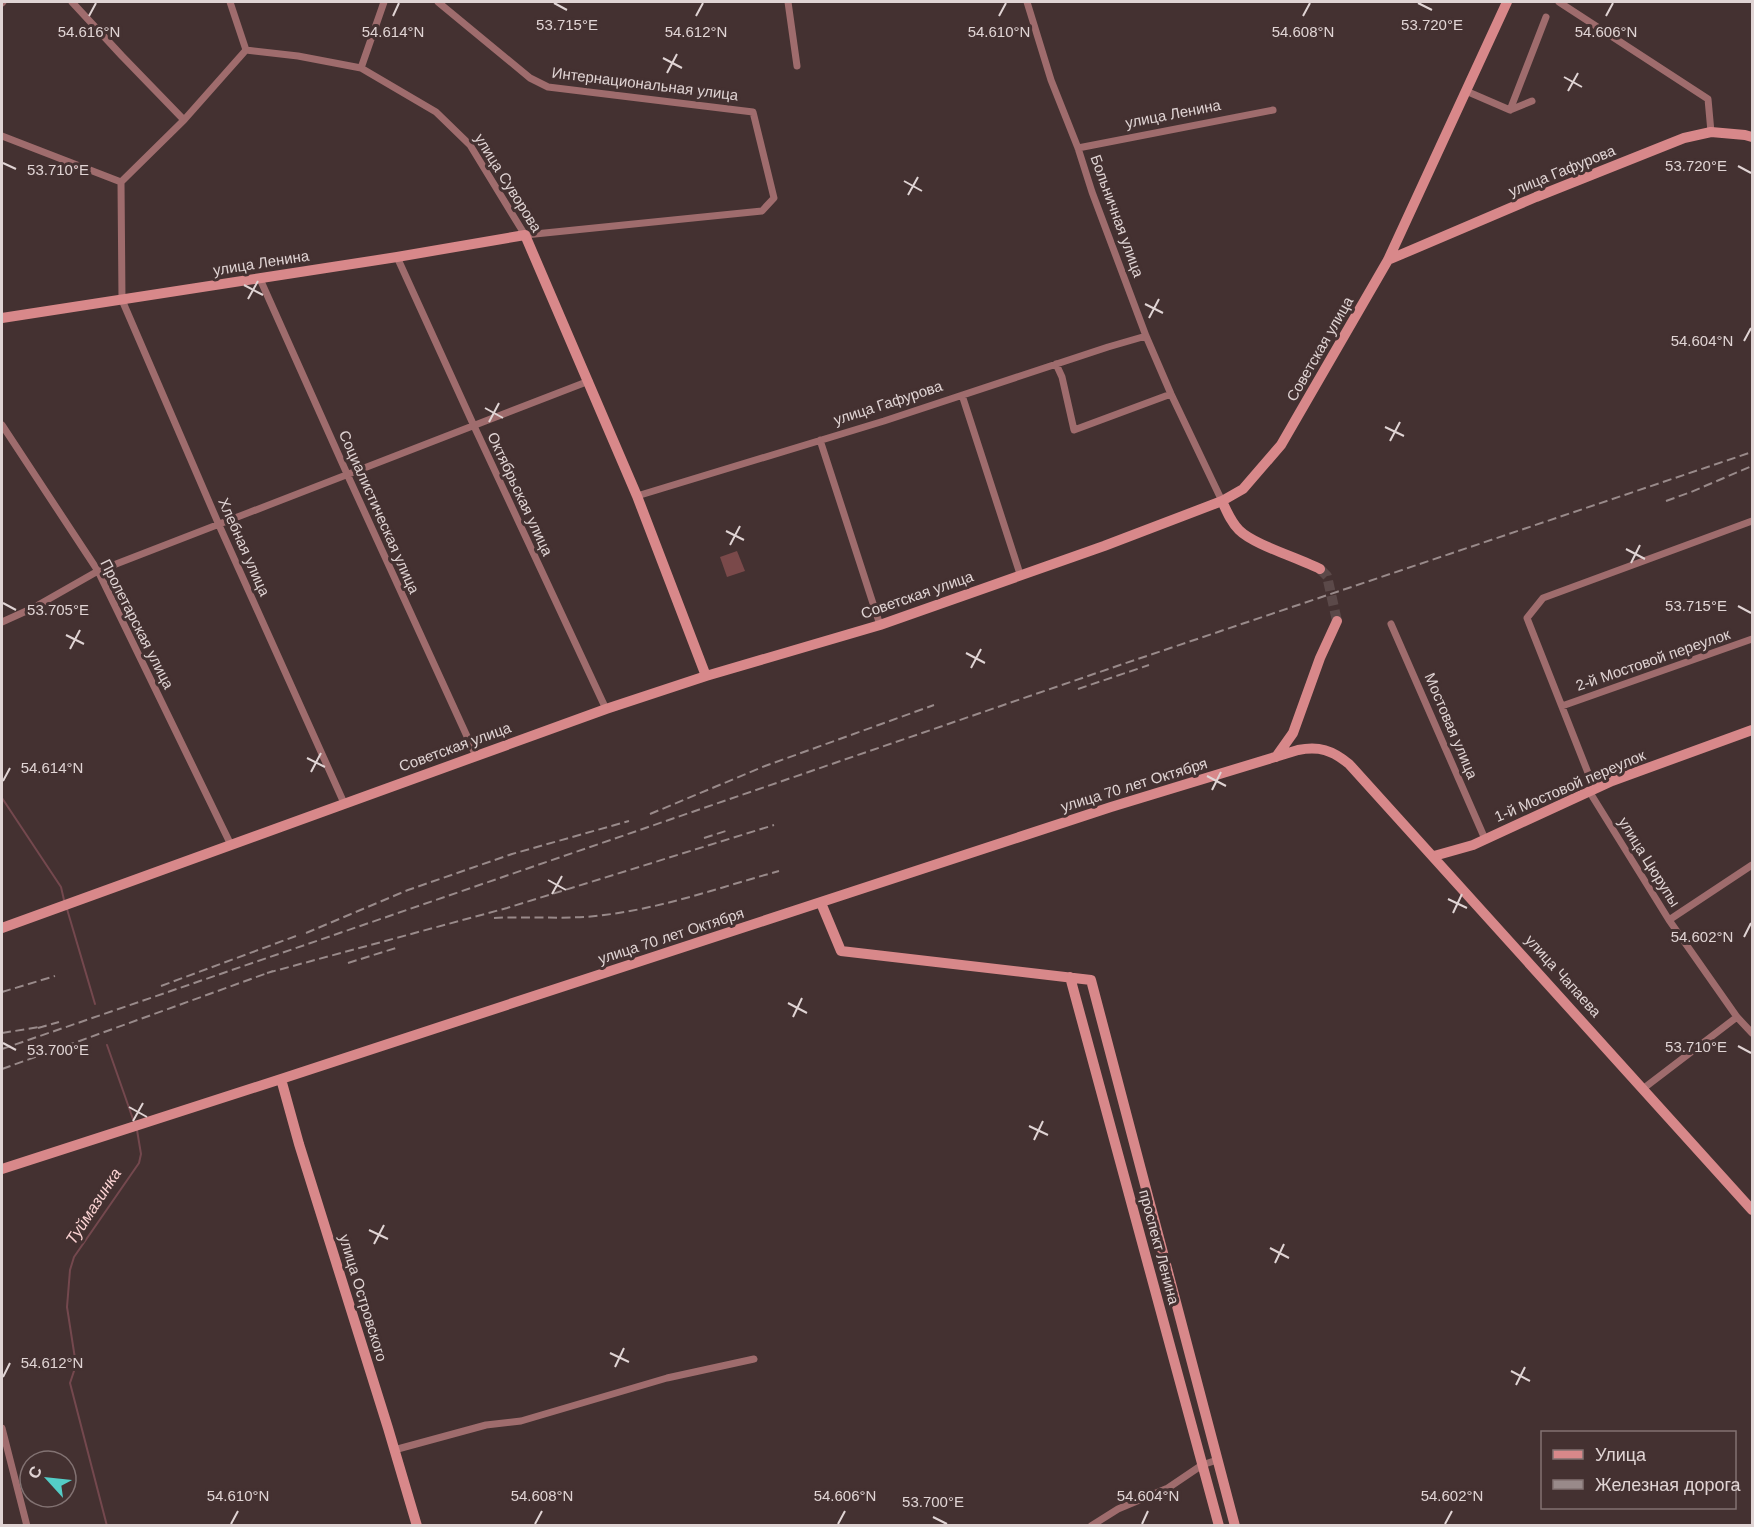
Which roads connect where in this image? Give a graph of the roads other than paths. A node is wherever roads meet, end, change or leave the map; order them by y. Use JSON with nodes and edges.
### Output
{"nodes":[{"id":1,"x":72,"y":2,"type":"edge"},
{"id":2,"x":230,"y":2,"type":"edge"},
{"id":3,"x":384,"y":2,"type":"edge"},
{"id":4,"x":438,"y":2,"type":"edge"},
{"id":5,"x":788,"y":2,"type":"edge"},
{"id":6,"x":1027,"y":2,"type":"edge"},
{"id":7,"x":1507,"y":2,"type":"edge"},
{"id":8,"x":1558,"y":2,"type":"edge"},
{"id":9,"x":1546,"y":17,"type":"dead end"},
{"id":10,"x":246,"y":50,"type":"junction"},
{"id":11,"x":797,"y":66,"type":"dead end"},
{"id":12,"x":361,"y":68,"type":"junction"},
{"id":13,"x":1466,"y":91,"type":"junction"},
{"id":14,"x":1532,"y":101,"type":"dead end"},
{"id":15,"x":1273,"y":110,"type":"dead end"},
{"id":16,"x":1510,"y":110,"type":"junction"},
{"id":17,"x":184,"y":120,"type":"junction"},
{"id":18,"x":1711,"y":132,"type":"junction"},
{"id":19,"x":2,"y":136,"type":"edge"},
{"id":20,"x":1752,"y":137,"type":"edge"},
{"id":21,"x":1078,"y":148,"type":"junction"},
{"id":22,"x":121,"y":182,"type":"junction"},
{"id":23,"x":525,"y":235,"type":"junction"},
{"id":24,"x":397,"y":257,"type":"junction"},
{"id":25,"x":1388,"y":260,"type":"junction"},
{"id":26,"x":260,"y":279,"type":"junction"},
{"id":27,"x":122,"y":300,"type":"junction"},
{"id":28,"x":2,"y":318,"type":"edge"},
{"id":29,"x":1146,"y":336,"type":"junction"},
{"id":30,"x":1056,"y":364,"type":"junction"},
{"id":31,"x":589,"y":381,"type":"junction"},
{"id":32,"x":1171,"y":394,"type":"junction"},
{"id":33,"x":962,"y":395,"type":"junction"},
{"id":34,"x":2,"y":425,"type":"edge"},
{"id":35,"x":474,"y":426,"type":"junction"},
{"id":36,"x":820,"y":440,"type":"junction"},
{"id":37,"x":348,"y":476,"type":"junction"},
{"id":38,"x":637,"y":496,"type":"junction"},
{"id":39,"x":1222,"y":501,"type":"junction"},
{"id":40,"x":1752,"y":521,"type":"edge"},
{"id":41,"x":219,"y":525,"type":"junction"},
{"id":42,"x":1320,"y":569,"type":"tunnel mouth"},
{"id":43,"x":98,"y":571,"type":"junction"},
{"id":44,"x":1020,"y":574,"type":"junction"},
{"id":45,"x":1337,"y":621,"type":"tunnel mouth"},
{"id":46,"x":2,"y":622,"type":"edge"},
{"id":47,"x":1392,"y":624,"type":"dead end"},
{"id":48,"x":879,"y":625,"type":"junction"},
{"id":49,"x":1752,"y":639,"type":"edge"},
{"id":50,"x":706,"y":676,"type":"junction"},
{"id":51,"x":1562,"y":706,"type":"junction"},
{"id":52,"x":606,"y":709,"type":"junction"},
{"id":53,"x":1752,"y":730,"type":"edge"},
{"id":54,"x":476,"y":756,"type":"junction"},
{"id":55,"x":1275,"y":757,"type":"junction"},
{"id":56,"x":1349,"y":764,"type":"joint"},
{"id":57,"x":1592,"y":790,"type":"junction"},
{"id":58,"x":344,"y":803,"type":"junction"},
{"id":59,"x":1485,"y":839,"type":"junction"},
{"id":60,"x":231,"y":845,"type":"junction"},
{"id":61,"x":1434,"y":856,"type":"junction"},
{"id":62,"x":1752,"y":866,"type":"edge"},
{"id":63,"x":821,"y":903,"type":"junction"},
{"id":64,"x":1669,"y":920,"type":"junction"},
{"id":65,"x":2,"y":928,"type":"edge"},
{"id":66,"x":1070,"y":977,"type":"junction"},
{"id":67,"x":1737,"y":1017,"type":"junction"},
{"id":68,"x":1752,"y":1033,"type":"edge"},
{"id":69,"x":281,"y":1079,"type":"junction"},
{"id":70,"x":1644,"y":1088,"type":"junction"},
{"id":71,"x":2,"y":1169,"type":"edge"},
{"id":72,"x":1752,"y":1210,"type":"edge"},
{"id":73,"x":754,"y":1359,"type":"dead end"},
{"id":74,"x":2,"y":1428,"type":"edge"},
{"id":75,"x":394,"y":1450,"type":"junction"},
{"id":76,"x":1217,"y":1460,"type":"junction"},
{"id":77,"x":1202,"y":1465,"type":"junction"},
{"id":78,"x":27,"y":1526,"type":"edge"},
{"id":79,"x":417,"y":1526,"type":"edge"},
{"id":80,"x":1091,"y":1526,"type":"edge"},
{"id":81,"x":1219,"y":1526,"type":"edge"},
{"id":82,"x":1235,"y":1526,"type":"edge"}],
"edges":[{"from":1,"to":17,"type":"street"},
{"from":2,"to":10,"type":"street"},
{"from":3,"to":12,"type":"street"},
{"from":4,"to":23,"type":"street","name":"Интернациональная улица"},
{"from":5,"to":11,"type":"street"},
{"from":6,"to":21,"type":"street","name":"Больничная улица"},
{"from":7,"to":13,"type":"street","name":"Советская улица"},
{"from":8,"to":18,"type":"street"},
{"from":9,"to":16,"type":"street"},
{"from":10,"to":12,"type":"street","name":"улица Суворова"},
{"from":10,"to":17,"type":"street"},
{"from":12,"to":23,"type":"street","name":"улица Суворова"},
{"from":13,"to":16,"type":"street"},
{"from":13,"to":25,"type":"street","name":"Советская улица"},
{"from":14,"to":16,"type":"street"},
{"from":15,"to":21,"type":"street","name":"улица Ленина"},
{"from":17,"to":22,"type":"street"},
{"from":18,"to":20,"type":"street","name":"улица Гафурова"},
{"from":18,"to":25,"type":"street","name":"улица Гафурова"},
{"from":19,"to":22,"type":"street"},
{"from":21,"to":29,"type":"street","name":"Больничная улица"},
{"from":22,"to":27,"type":"street"},
{"from":23,"to":24,"type":"street","name":"улица Ленина"},
{"from":23,"to":31,"type":"street","name":"улица Суворова"},
{"from":24,"to":26,"type":"street","name":"улица Ленина"},
{"from":24,"to":35,"type":"street","name":"Октябрьская улица"},
{"from":25,"to":39,"type":"street","name":"Советская улица"},
{"from":26,"to":27,"type":"street","name":"улица Ленина"},
{"from":26,"to":37,"type":"street","name":"Социалистическая улица"},
{"from":27,"to":28,"type":"street","name":"улица Ленина"},
{"from":27,"to":41,"type":"street","name":"Хлебная улица"},
{"from":29,"to":30,"type":"street","name":"улица Гафурова"},
{"from":29,"to":32,"type":"street","name":"Больничная улица"},
{"from":30,"to":32,"type":"street"},
{"from":30,"to":33,"type":"street","name":"улица Гафурова"},
{"from":31,"to":35,"type":"street"},
{"from":31,"to":38,"type":"street","name":"улица Суворова"},
{"from":32,"to":39,"type":"street","name":"Больничная улица"},
{"from":33,"to":36,"type":"street","name":"улица Гафурова"},
{"from":33,"to":44,"type":"street"},
{"from":34,"to":43,"type":"street","name":"Пролетарская улица"},
{"from":35,"to":37,"type":"street"},
{"from":35,"to":52,"type":"street","name":"Октябрьская улица"},
{"from":36,"to":38,"type":"street","name":"улица Гафурова"},
{"from":36,"to":48,"type":"street"},
{"from":37,"to":41,"type":"street"},
{"from":37,"to":54,"type":"street","name":"Социалистическая улица"},
{"from":38,"to":50,"type":"street","name":"улица Суворова"},
{"from":39,"to":42,"type":"street"},
{"from":39,"to":44,"type":"street","name":"Советская улица"},
{"from":40,"to":51,"type":"street","name":"улица Цюрупы"},
{"from":41,"to":43,"type":"street"},
{"from":41,"to":58,"type":"street","name":"Хлебная улица"},
{"from":43,"to":46,"type":"street"},
{"from":43,"to":60,"type":"street","name":"Пролетарская улица"},
{"from":44,"to":48,"type":"street","name":"Советская улица"},
{"from":45,"to":55,"type":"street"},
{"from":47,"to":59,"type":"street","name":"Мостовая улица"},
{"from":48,"to":50,"type":"street","name":"Советская улица"},
{"from":49,"to":51,"type":"street","name":"2-й Мостовой переулок"},
{"from":50,"to":52,"type":"street","name":"Советская улица"},
{"from":51,"to":57,"type":"street","name":"улица Цюрупы"},
{"from":52,"to":54,"type":"street","name":"Советская улица"},
{"from":53,"to":57,"type":"street","name":"1-й Мостовой переулок"},
{"from":54,"to":58,"type":"street","name":"Советская улица"},
{"from":55,"to":56,"type":"street","name":"улица 70 лет Октября"},
{"from":55,"to":63,"type":"street","name":"улица 70 лет Октября"},
{"from":56,"to":61,"type":"street","name":"улица Чапаева"},
{"from":57,"to":59,"type":"street","name":"1-й Мостовой переулок"},
{"from":57,"to":64,"type":"street","name":"улица Цюрупы"},
{"from":58,"to":60,"type":"street","name":"Советская улица"},
{"from":59,"to":61,"type":"street","name":"1-й Мостовой переулок"},
{"from":60,"to":65,"type":"street","name":"Советская улица"},
{"from":61,"to":70,"type":"street","name":"улица Чапаева"},
{"from":62,"to":64,"type":"street"},
{"from":63,"to":66,"type":"street"},
{"from":63,"to":69,"type":"street","name":"улица 70 лет Октября"},
{"from":64,"to":67,"type":"street","name":"улица Цюрупы"},
{"from":66,"to":76,"type":"street","name":"проспект Ленина"},
{"from":66,"to":77,"type":"street","name":"проспект Ленина"},
{"from":67,"to":68,"type":"street","name":"улица Цюрупы"},
{"from":67,"to":70,"type":"street"},
{"from":69,"to":71,"type":"street","name":"улица 70 лет Октября"},
{"from":69,"to":75,"type":"street","name":"улица Островского"},
{"from":70,"to":72,"type":"street","name":"улица Чапаева"},
{"from":73,"to":75,"type":"street"},
{"from":74,"to":78,"type":"street"},
{"from":75,"to":79,"type":"street","name":"улица Островского"},
{"from":76,"to":77,"type":"street"},
{"from":76,"to":82,"type":"street","name":"проспект Ленина"},
{"from":77,"to":80,"type":"street"},
{"from":77,"to":81,"type":"street","name":"проспект Ленина"}]}
